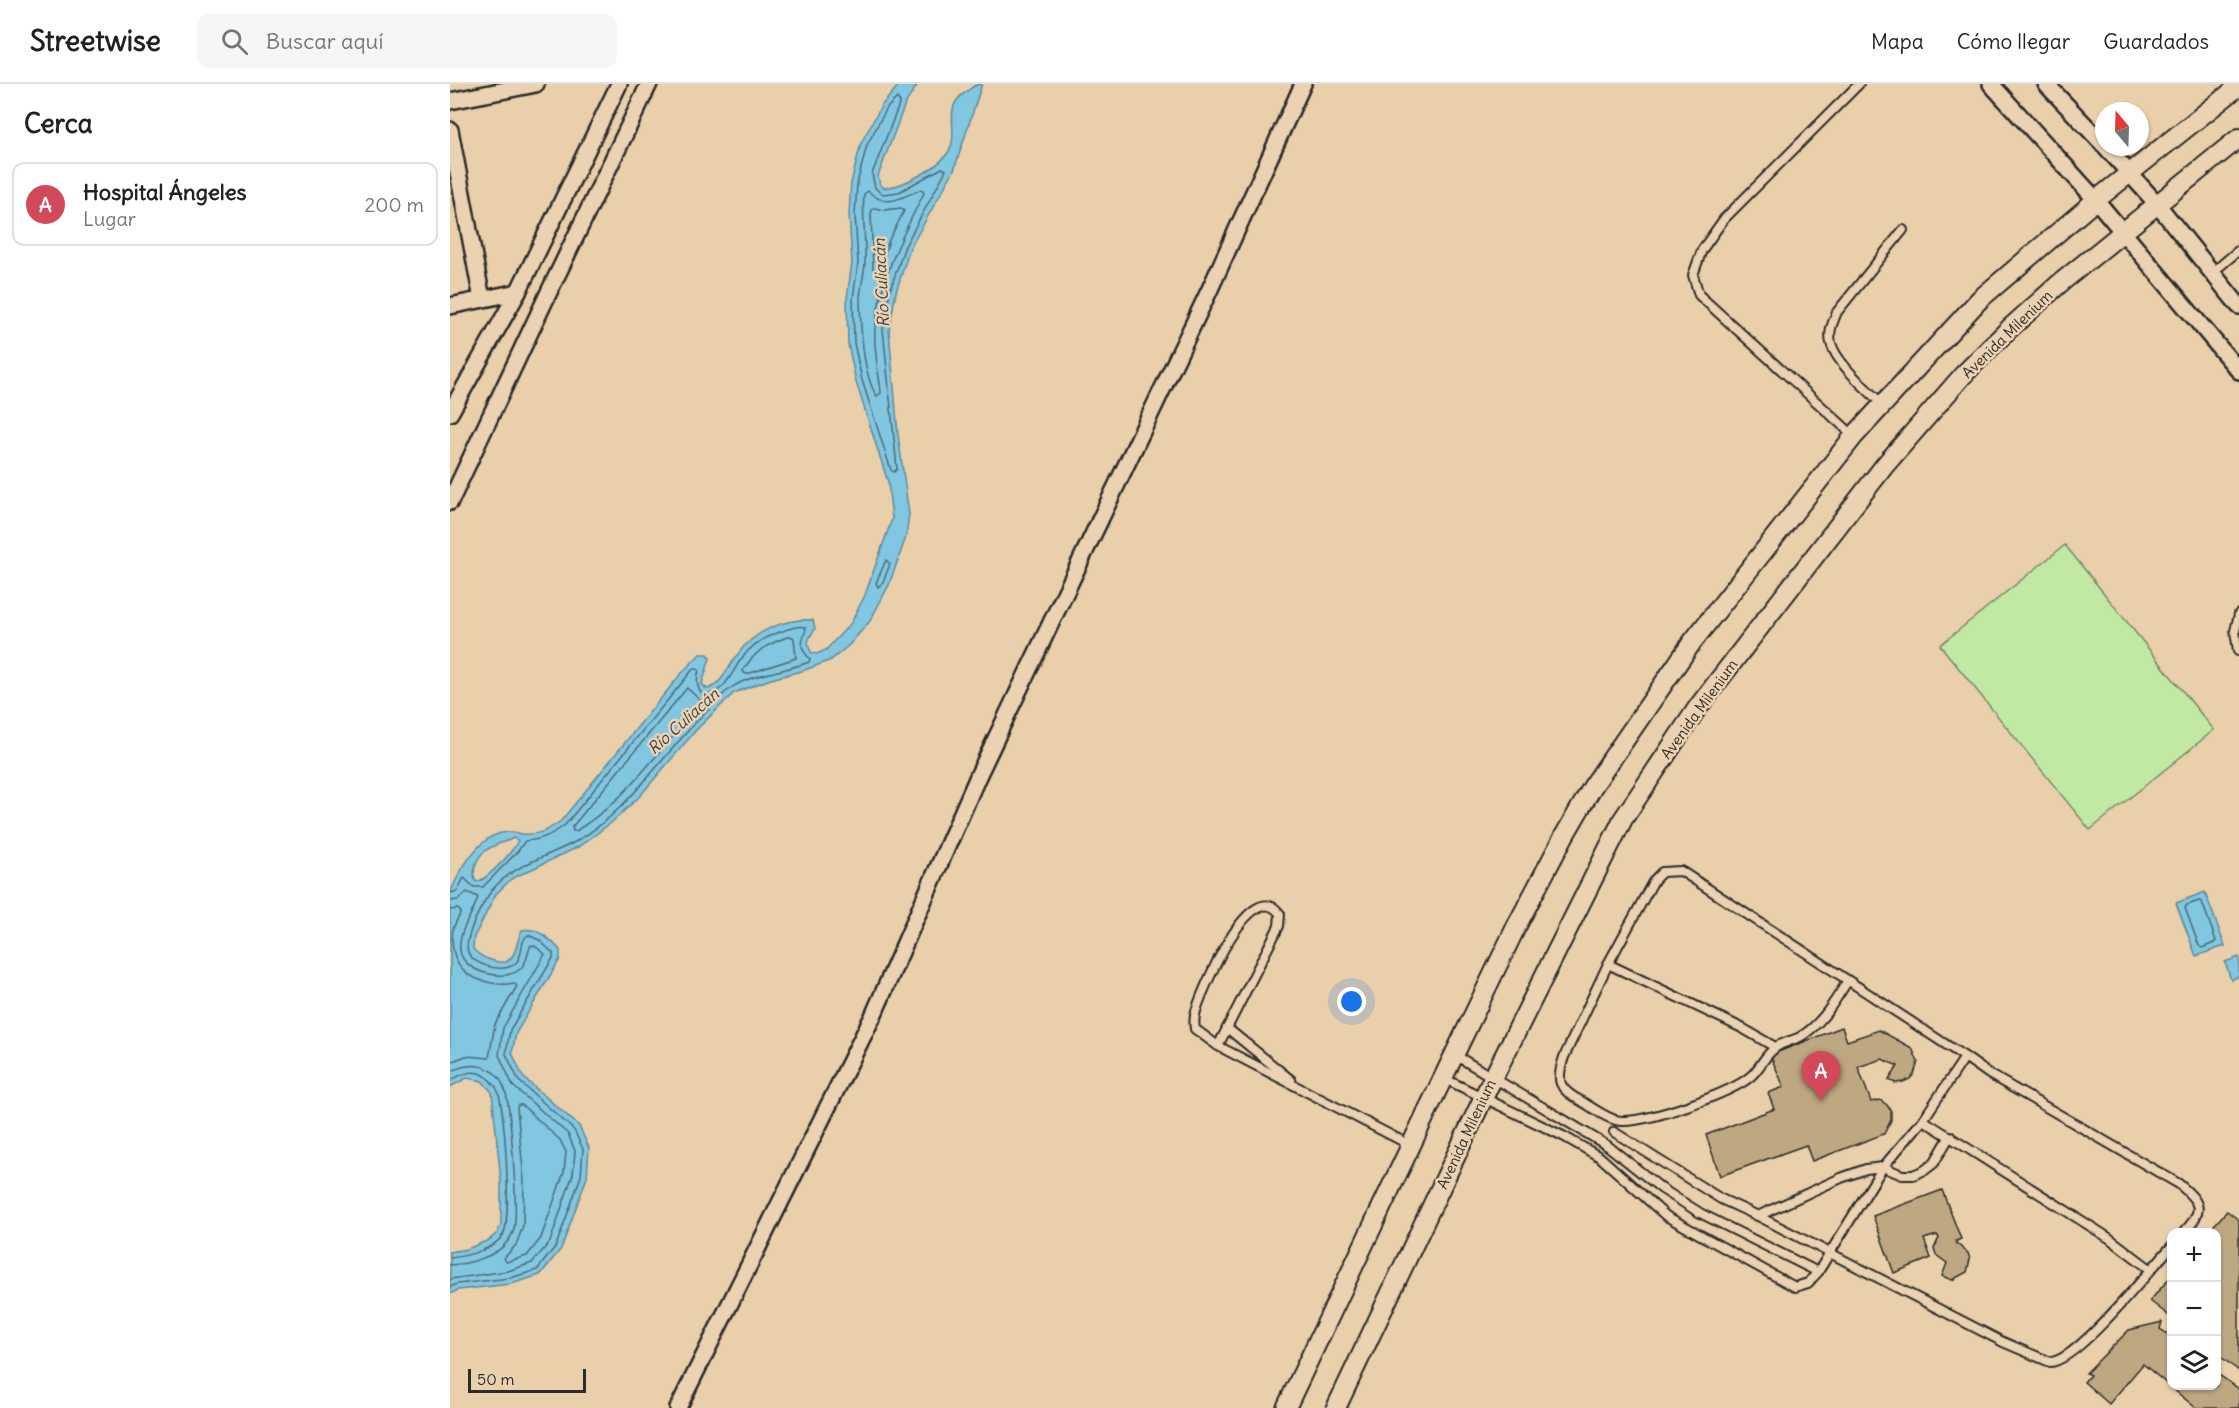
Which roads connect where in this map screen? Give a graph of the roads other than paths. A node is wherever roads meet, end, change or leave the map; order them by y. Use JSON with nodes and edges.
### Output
{"nodes":[{"id":1,"x":536,"y":84,"type":"edge"},
{"id":2,"x":619,"y":84,"type":"edge"},
{"id":3,"x":649,"y":84,"type":"edge"},
{"id":4,"x":1303,"y":84,"type":"edge"},
{"id":5,"x":1859,"y":84,"type":"edge"},
{"id":6,"x":1991,"y":84,"type":"edge"},
{"id":7,"x":2046,"y":84,"type":"edge"},
{"id":8,"x":2239,"y":86,"type":"edge"},
{"id":9,"x":450,"y":102,"type":"edge"},
{"id":10,"x":450,"y":130,"type":"edge"},
{"id":11,"x":2095,"y":135,"type":"edge"},
{"id":12,"x":2239,"y":138,"type":"edge"},
{"id":13,"x":2115,"y":156,"type":"edge"},
{"id":14,"x":2131,"y":173,"type":"junction"},
{"id":15,"x":2096,"y":201,"type":"junction"},
{"id":16,"x":2157,"y":204,"type":"junction"},
{"id":17,"x":1903,"y":230,"type":"dead end"},
{"id":18,"x":2123,"y":231,"type":"junction"},
{"id":19,"x":2239,"y":250,"type":"edge"},
{"id":20,"x":2212,"y":273,"type":"junction"},
{"id":21,"x":518,"y":292,"type":"junction"},
{"id":22,"x":482,"y":299,"type":"junction"},
{"id":23,"x":450,"y":306,"type":"edge"},
{"id":24,"x":2239,"y":306,"type":"edge"},
{"id":25,"x":2239,"y":371,"type":"edge"},
{"id":26,"x":1882,"y":404,"type":"junction"},
{"id":27,"x":450,"y":413,"type":"edge"},
{"id":28,"x":1854,"y":436,"type":"junction"},
{"id":29,"x":450,"y":502,"type":"edge"},
{"id":30,"x":2239,"y":614,"type":"edge"},
{"id":31,"x":2238,"y":651,"type":"edge"},
{"id":32,"x":1608,"y":964,"type":"junction"},
{"id":33,"x":1847,"y":982,"type":"junction"},
{"id":34,"x":1227,"y":1028,"type":"junction"},
{"id":35,"x":1218,"y":1046,"type":"junction"},
{"id":36,"x":1775,"y":1047,"type":"junction"},
{"id":37,"x":1454,"y":1055,"type":"junction"},
{"id":38,"x":1965,"y":1058,"type":"junction"},
{"id":39,"x":1493,"y":1077,"type":"junction"},
{"id":40,"x":1443,"y":1078,"type":"junction"},
{"id":41,"x":1300,"y":1088,"type":"junction"},
{"id":42,"x":1483,"y":1097,"type":"junction"},
{"id":43,"x":1923,"y":1120,"type":"junction"},
{"id":44,"x":1619,"y":1121,"type":"junction"},
{"id":45,"x":1614,"y":1132,"type":"junction"},
{"id":46,"x":1950,"y":1136,"type":"junction"},
{"id":47,"x":1410,"y":1146,"type":"junction"},
{"id":48,"x":1608,"y":1146,"type":"junction"},
{"id":49,"x":1600,"y":1157,"type":"junction"},
{"id":50,"x":1883,"y":1167,"type":"junction"},
{"id":51,"x":1758,"y":1216,"type":"junction"},
{"id":52,"x":2188,"y":1228,"type":"edge"},
{"id":53,"x":2167,"y":1251,"type":"edge"},
{"id":54,"x":1831,"y":1252,"type":"junction"},
{"id":55,"x":2150,"y":1269,"type":"junction"},
{"id":56,"x":1818,"y":1272,"type":"junction"},
{"id":57,"x":678,"y":1408,"type":"edge"},
{"id":58,"x":1286,"y":1408,"type":"edge"},
{"id":59,"x":1336,"y":1408,"type":"edge"}],
"edges":[{"from":1,"to":9,"type":"street"},
{"from":2,"to":21,"type":"street"},
{"from":3,"to":29,"type":"street"},
{"from":4,"to":57,"type":"street"},
{"from":5,"to":28,"type":"lane"},
{"from":6,"to":15,"type":"street"},
{"from":7,"to":11,"type":"street"},
{"from":8,"to":14,"type":"street"},
{"from":10,"to":22,"type":"street"},
{"from":12,"to":16,"type":"street","name":"Avenida Milenium"},
{"from":13,"to":14,"type":"street"},
{"from":14,"to":15,"type":"street"},
{"from":14,"to":16,"type":"street"},
{"from":15,"to":18,"type":"street"},
{"from":15,"to":26,"type":"street"},
{"from":16,"to":18,"type":"street","name":"Avenida Milenium"},
{"from":16,"to":20,"type":"street"},
{"from":17,"to":26,"type":"lane"},
{"from":18,"to":25,"type":"street"},
{"from":18,"to":39,"type":"street","name":"Avenida Milenium"},
{"from":19,"to":20,"type":"lane"},
{"from":20,"to":24,"type":"street"},
{"from":21,"to":22,"type":"street"},
{"from":21,"to":27,"type":"street"},
{"from":22,"to":23,"type":"street"},
{"from":26,"to":28,"type":"street"},
{"from":28,"to":37,"type":"street"},
{"from":30,"to":31,"type":"lane"},
{"from":32,"to":33,"type":"lane"},
{"from":32,"to":36,"type":"lane"},
{"from":32,"to":44,"type":"lane"},
{"from":33,"to":36,"type":"lane"},
{"from":33,"to":38,"type":"lane"},
{"from":34,"to":35,"type":"lane"},
{"from":34,"to":35,"type":"lane"},
{"from":34,"to":41,"type":"lane"},
{"from":35,"to":41,"type":"lane"},
{"from":36,"to":44,"type":"lane"},
{"from":37,"to":39,"type":"lane"},
{"from":37,"to":40,"type":"street"},
{"from":38,"to":43,"type":"lane"},
{"from":38,"to":52,"type":"lane"},
{"from":39,"to":42,"type":"street","name":"Avenida Milenium"},
{"from":39,"to":48,"type":"lane"},
{"from":40,"to":42,"type":"lane"},
{"from":40,"to":47,"type":"street"},
{"from":41,"to":47,"type":"lane"},
{"from":42,"to":49,"type":"lane"},
{"from":42,"to":59,"type":"street","name":"Avenida Milenium"},
{"from":43,"to":46,"type":"lane"},
{"from":43,"to":50,"type":"lane"},
{"from":44,"to":45,"type":"lane"},
{"from":45,"to":48,"type":"lane"},
{"from":45,"to":51,"type":"lane"},
{"from":46,"to":50,"type":"lane"},
{"from":46,"to":55,"type":"lane"},
{"from":47,"to":58,"type":"street"},
{"from":48,"to":49,"type":"lane"},
{"from":48,"to":56,"type":"lane"},
{"from":49,"to":56,"type":"lane"},
{"from":50,"to":51,"type":"lane"},
{"from":50,"to":54,"type":"lane"},
{"from":51,"to":54,"type":"lane"},
{"from":53,"to":55,"type":"lane"},
{"from":54,"to":55,"type":"lane"},
{"from":54,"to":56,"type":"lane"}]}
